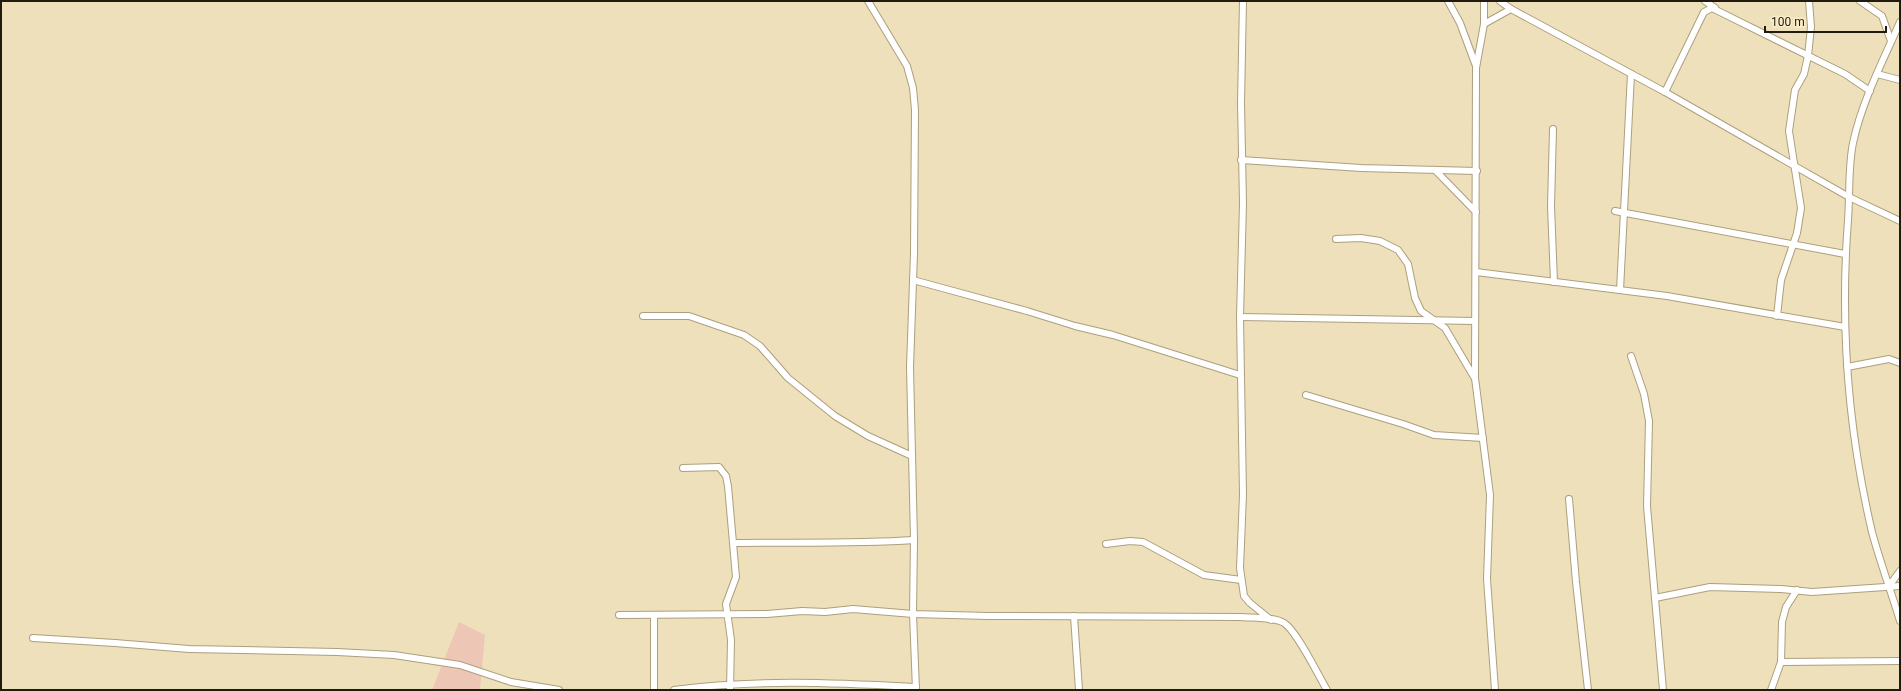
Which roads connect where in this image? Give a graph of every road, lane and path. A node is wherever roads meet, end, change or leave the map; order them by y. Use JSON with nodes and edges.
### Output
{"nodes":[{"id":1,"x":868,"y":1,"type":"edge"},
{"id":2,"x":1243,"y":1,"type":"edge"},
{"id":3,"x":1448,"y":1,"type":"edge"},
{"id":4,"x":1484,"y":1,"type":"edge"},
{"id":5,"x":1500,"y":1,"type":"edge"},
{"id":6,"x":1705,"y":1,"type":"edge"},
{"id":7,"x":1809,"y":1,"type":"edge"},
{"id":8,"x":1860,"y":1,"type":"edge"},
{"id":9,"x":1511,"y":9,"type":"junction"},
{"id":10,"x":1717,"y":9,"type":"junction"},
{"id":11,"x":1900,"y":22,"type":"edge"},
{"id":12,"x":1484,"y":24,"type":"junction"},
{"id":13,"x":1891,"y":41,"type":"junction"},
{"id":14,"x":1808,"y":56,"type":"junction"},
{"id":15,"x":1476,"y":68,"type":"junction"},
{"id":16,"x":1632,"y":74,"type":"junction"},
{"id":17,"x":1877,"y":74,"type":"junction"},
{"id":18,"x":1900,"y":80,"type":"edge"},
{"id":19,"x":1870,"y":91,"type":"junction"},
{"id":20,"x":1665,"y":92,"type":"junction"},
{"id":21,"x":1553,"y":129,"type":"dead end"},
{"id":22,"x":1241,"y":160,"type":"junction"},
{"id":23,"x":1794,"y":167,"type":"junction"},
{"id":24,"x":1435,"y":170,"type":"junction"},
{"id":25,"x":1477,"y":171,"type":"junction"},
{"id":26,"x":1849,"y":197,"type":"junction"},
{"id":27,"x":1615,"y":211,"type":"dead end"},
{"id":28,"x":1476,"y":212,"type":"junction"},
{"id":29,"x":1624,"y":213,"type":"junction"},
{"id":30,"x":1900,"y":221,"type":"edge"},
{"id":31,"x":1336,"y":239,"type":"dead end"},
{"id":32,"x":1792,"y":245,"type":"junction"},
{"id":33,"x":1845,"y":254,"type":"junction"},
{"id":34,"x":1476,"y":272,"type":"junction"},
{"id":35,"x":913,"y":280,"type":"junction"},
{"id":36,"x":1554,"y":282,"type":"junction"},
{"id":37,"x":1620,"y":290,"type":"junction"},
{"id":38,"x":643,"y":316,"type":"dead end"},
{"id":39,"x":1777,"y":316,"type":"junction"},
{"id":40,"x":1240,"y":317,"type":"junction"},
{"id":41,"x":1434,"y":320,"type":"junction"},
{"id":42,"x":1475,"y":321,"type":"junction"},
{"id":43,"x":1845,"y":327,"type":"junction"},
{"id":44,"x":1631,"y":356,"type":"dead end"},
{"id":45,"x":1900,"y":363,"type":"edge"},
{"id":46,"x":1847,"y":367,"type":"junction"},
{"id":47,"x":1240,"y":375,"type":"junction"},
{"id":48,"x":1475,"y":378,"type":"junction"},
{"id":49,"x":1306,"y":395,"type":"dead end"},
{"id":50,"x":1483,"y":438,"type":"junction"},
{"id":51,"x":912,"y":456,"type":"junction"},
{"id":52,"x":683,"y":468,"type":"dead end"},
{"id":53,"x":1569,"y":499,"type":"dead end"},
{"id":54,"x":914,"y":540,"type":"junction"},
{"id":55,"x":734,"y":543,"type":"junction"},
{"id":56,"x":1106,"y":544,"type":"dead end"},
{"id":57,"x":1900,"y":570,"type":"edge"},
{"id":58,"x":1241,"y":580,"type":"junction"},
{"id":59,"x":1890,"y":586,"type":"junction"},
{"id":60,"x":1900,"y":586,"type":"edge"},
{"id":61,"x":1797,"y":590,"type":"junction"},
{"id":62,"x":1655,"y":598,"type":"junction"},
{"id":63,"x":728,"y":614,"type":"junction"},
{"id":64,"x":913,"y":614,"type":"junction"},
{"id":65,"x":619,"y":615,"type":"dead end"},
{"id":66,"x":654,"y":615,"type":"junction"},
{"id":67,"x":1074,"y":616,"type":"junction"},
{"id":68,"x":1271,"y":620,"type":"junction"},
{"id":69,"x":1900,"y":621,"type":"edge"},
{"id":70,"x":33,"y":638,"type":"dead end"},
{"id":71,"x":1900,"y":661,"type":"edge"},
{"id":72,"x":1781,"y":662,"type":"junction"},
{"id":73,"x":730,"y":687,"type":"edge"},
{"id":74,"x":916,"y":688,"type":"edge"},
{"id":75,"x":559,"y":690,"type":"edge"},
{"id":76,"x":654,"y":690,"type":"edge"},
{"id":77,"x":674,"y":690,"type":"edge"},
{"id":78,"x":1080,"y":690,"type":"edge"},
{"id":79,"x":1327,"y":690,"type":"edge"},
{"id":80,"x":1495,"y":690,"type":"edge"},
{"id":81,"x":1588,"y":690,"type":"edge"},
{"id":82,"x":1663,"y":690,"type":"edge"},
{"id":83,"x":1772,"y":690,"type":"edge"}],
"edges":[{"from":1,"to":35,"type":"street"},
{"from":2,"to":22,"type":"street"},
{"from":3,"to":15,"type":"street"},
{"from":4,"to":12,"type":"street"},
{"from":5,"to":9,"type":"street"},
{"from":6,"to":10,"type":"street"},
{"from":7,"to":14,"type":"street"},
{"from":8,"to":13,"type":"street"},
{"from":9,"to":12,"type":"street"},
{"from":9,"to":16,"type":"street"},
{"from":10,"to":14,"type":"street"},
{"from":10,"to":20,"type":"street"},
{"from":11,"to":13,"type":"street"},
{"from":12,"to":15,"type":"street"},
{"from":13,"to":17,"type":"street"},
{"from":14,"to":19,"type":"street"},
{"from":14,"to":23,"type":"street"},
{"from":15,"to":25,"type":"street"},
{"from":16,"to":20,"type":"street"},
{"from":16,"to":29,"type":"street"},
{"from":17,"to":18,"type":"street"},
{"from":17,"to":19,"type":"street"},
{"from":19,"to":26,"type":"street"},
{"from":20,"to":23,"type":"street"},
{"from":21,"to":36,"type":"street"},
{"from":22,"to":24,"type":"street"},
{"from":22,"to":40,"type":"street"},
{"from":23,"to":26,"type":"street"},
{"from":23,"to":32,"type":"street"},
{"from":24,"to":25,"type":"street"},
{"from":24,"to":28,"type":"street"},
{"from":25,"to":28,"type":"street"},
{"from":26,"to":30,"type":"street"},
{"from":26,"to":33,"type":"street"},
{"from":27,"to":29,"type":"street"},
{"from":28,"to":34,"type":"street"},
{"from":29,"to":32,"type":"street"},
{"from":29,"to":37,"type":"street"},
{"from":31,"to":41,"type":"street"},
{"from":32,"to":33,"type":"street"},
{"from":32,"to":39,"type":"street"},
{"from":33,"to":43,"type":"street"},
{"from":34,"to":36,"type":"street"},
{"from":34,"to":42,"type":"street"},
{"from":35,"to":47,"type":"street"},
{"from":35,"to":51,"type":"street"},
{"from":36,"to":37,"type":"street"},
{"from":37,"to":39,"type":"street"},
{"from":38,"to":51,"type":"street"},
{"from":39,"to":43,"type":"street"},
{"from":40,"to":41,"type":"street"},
{"from":40,"to":47,"type":"street"},
{"from":41,"to":42,"type":"street"},
{"from":41,"to":48,"type":"street"},
{"from":42,"to":48,"type":"street"},
{"from":43,"to":46,"type":"street"},
{"from":44,"to":62,"type":"street"},
{"from":45,"to":46,"type":"street"},
{"from":46,"to":59,"type":"street"},
{"from":47,"to":58,"type":"street"},
{"from":48,"to":50,"type":"street"},
{"from":49,"to":50,"type":"street"},
{"from":50,"to":80,"type":"street"},
{"from":51,"to":54,"type":"street"},
{"from":52,"to":55,"type":"street"},
{"from":53,"to":81,"type":"street"},
{"from":54,"to":55,"type":"street"},
{"from":54,"to":64,"type":"street"},
{"from":55,"to":63,"type":"street"},
{"from":56,"to":58,"type":"street"},
{"from":57,"to":59,"type":"street"},
{"from":58,"to":68,"type":"street"},
{"from":59,"to":60,"type":"street"},
{"from":59,"to":61,"type":"street"},
{"from":59,"to":69,"type":"street"},
{"from":61,"to":62,"type":"street"},
{"from":61,"to":72,"type":"street"},
{"from":62,"to":82,"type":"street"},
{"from":63,"to":64,"type":"street"},
{"from":63,"to":66,"type":"street"},
{"from":63,"to":73,"type":"street"},
{"from":64,"to":67,"type":"street"},
{"from":64,"to":74,"type":"street"},
{"from":65,"to":66,"type":"street"},
{"from":66,"to":76,"type":"street"},
{"from":67,"to":68,"type":"street"},
{"from":67,"to":78,"type":"street"},
{"from":68,"to":79,"type":"street"},
{"from":70,"to":75,"type":"street"},
{"from":71,"to":72,"type":"street"},
{"from":72,"to":83,"type":"street"},
{"from":73,"to":74,"type":"street"},
{"from":73,"to":77,"type":"street"}]}
